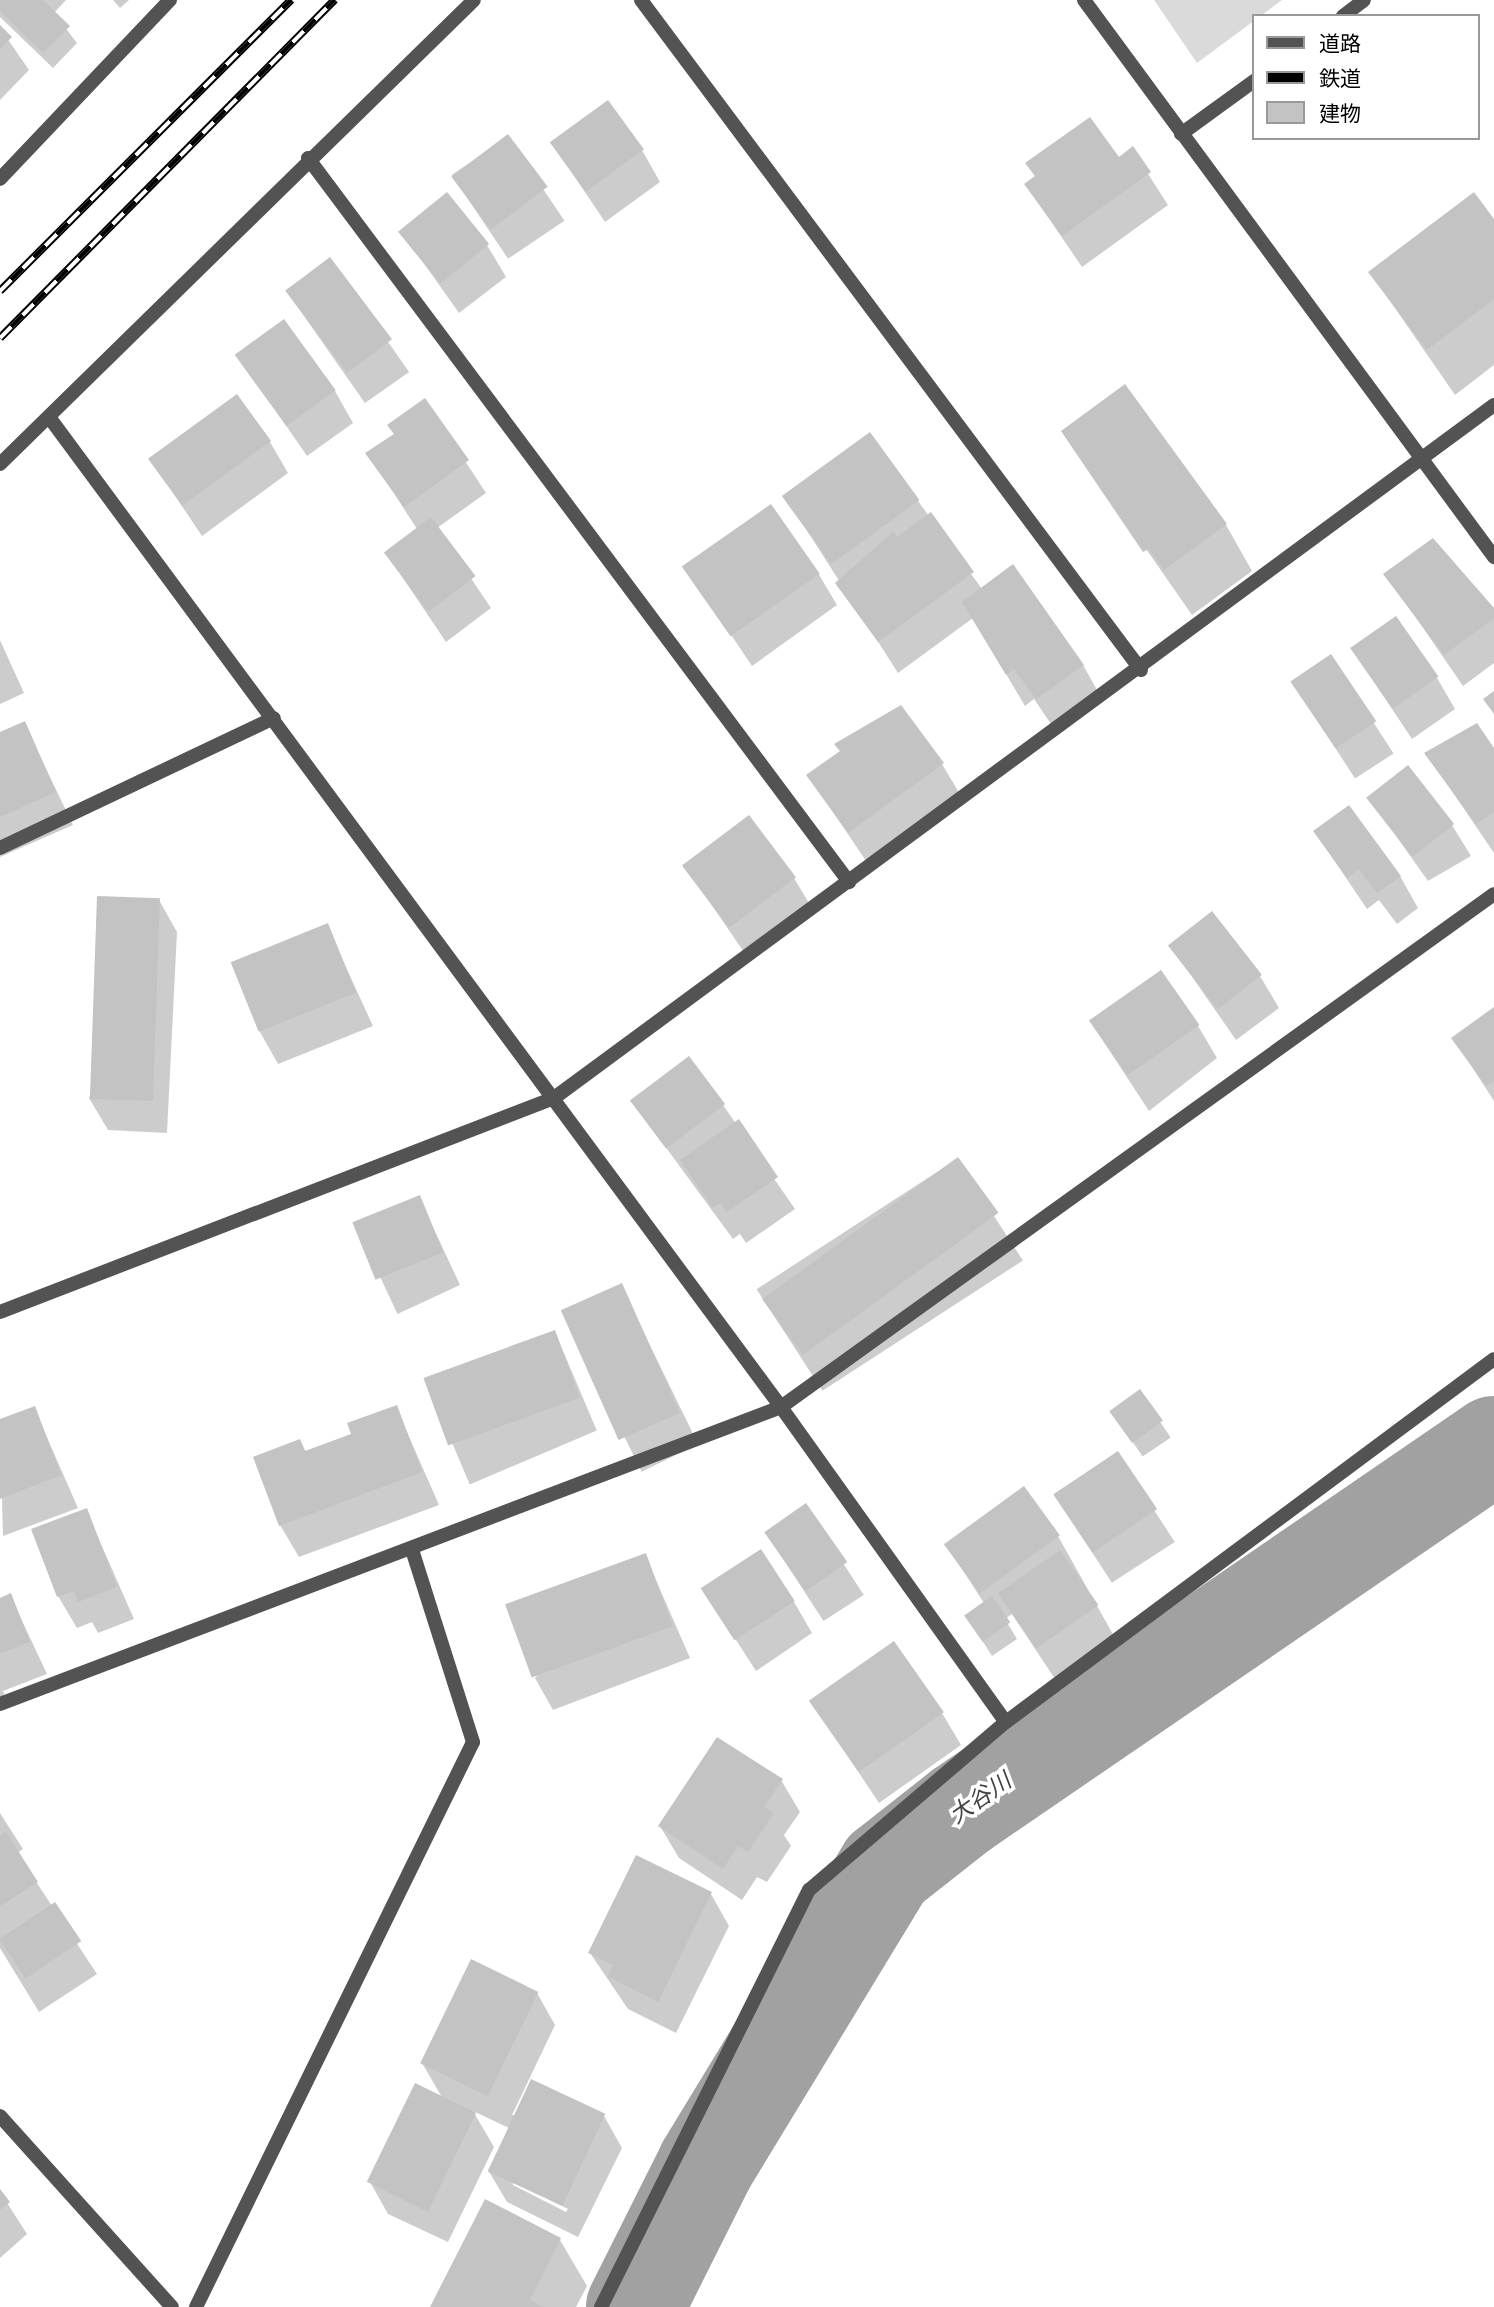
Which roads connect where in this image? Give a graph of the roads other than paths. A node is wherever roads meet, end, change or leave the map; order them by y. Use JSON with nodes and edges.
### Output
{"nodes":[{"id":1,"x":170,"y":0,"type":"edge"},
{"id":2,"x":474,"y":0,"type":"edge"},
{"id":3,"x":641,"y":0,"type":"edge"},
{"id":4,"x":1084,"y":0,"type":"edge"},
{"id":5,"x":1364,"y":0,"type":"edge"},
{"id":6,"x":1346,"y":14,"type":"edge"},
{"id":7,"x":1252,"y":81,"type":"edge"},
{"id":8,"x":1181,"y":134,"type":"junction"},
{"id":9,"x":309,"y":158,"type":"junction"},
{"id":10,"x":0,"y":179,"type":"edge"},
{"id":11,"x":1494,"y":405,"type":"edge"},
{"id":12,"x":49,"y":417,"type":"junction"},
{"id":13,"x":1424,"y":461,"type":"junction"},
{"id":14,"x":0,"y":464,"type":"edge"},
{"id":15,"x":1494,"y":557,"type":"edge"},
{"id":16,"x":1141,"y":670,"type":"junction"},
{"id":17,"x":274,"y":718,"type":"junction"},
{"id":18,"x":0,"y":848,"type":"edge"},
{"id":19,"x":849,"y":881,"type":"junction"},
{"id":20,"x":1494,"y":894,"type":"edge"},
{"id":21,"x":554,"y":1098,"type":"junction"},
{"id":22,"x":0,"y":1312,"type":"edge"},
{"id":23,"x":1494,"y":1359,"type":"edge"},
{"id":24,"x":781,"y":1407,"type":"junction"},
{"id":25,"x":412,"y":1550,"type":"junction"},
{"id":26,"x":0,"y":1704,"type":"edge"},
{"id":27,"x":1006,"y":1722,"type":"junction"},
{"id":28,"x":0,"y":2116,"type":"edge"},
{"id":29,"x":172,"y":2307,"type":"edge"},
{"id":30,"x":196,"y":2307,"type":"edge"},
{"id":31,"x":601,"y":2307,"type":"edge"}],
"edges":[{"from":1,"to":10,"type":"street"},
{"from":2,"to":9,"type":"street"},
{"from":3,"to":16,"type":"street"},
{"from":4,"to":8,"type":"street"},
{"from":5,"to":6,"type":"street"},
{"from":7,"to":8,"type":"street"},
{"from":8,"to":13,"type":"street"},
{"from":9,"to":12,"type":"street"},
{"from":9,"to":19,"type":"street"},
{"from":11,"to":13,"type":"street"},
{"from":12,"to":14,"type":"street"},
{"from":12,"to":17,"type":"street"},
{"from":13,"to":15,"type":"street"},
{"from":13,"to":16,"type":"street"},
{"from":16,"to":19,"type":"street"},
{"from":17,"to":18,"type":"street"},
{"from":17,"to":21,"type":"street"},
{"from":19,"to":21,"type":"street"},
{"from":20,"to":24,"type":"street"},
{"from":21,"to":22,"type":"street"},
{"from":21,"to":24,"type":"street"},
{"from":23,"to":27,"type":"street"},
{"from":24,"to":25,"type":"street"},
{"from":24,"to":27,"type":"street"},
{"from":25,"to":26,"type":"street"},
{"from":25,"to":30,"type":"street"},
{"from":27,"to":31,"type":"street"},
{"from":28,"to":29,"type":"street"}]}
